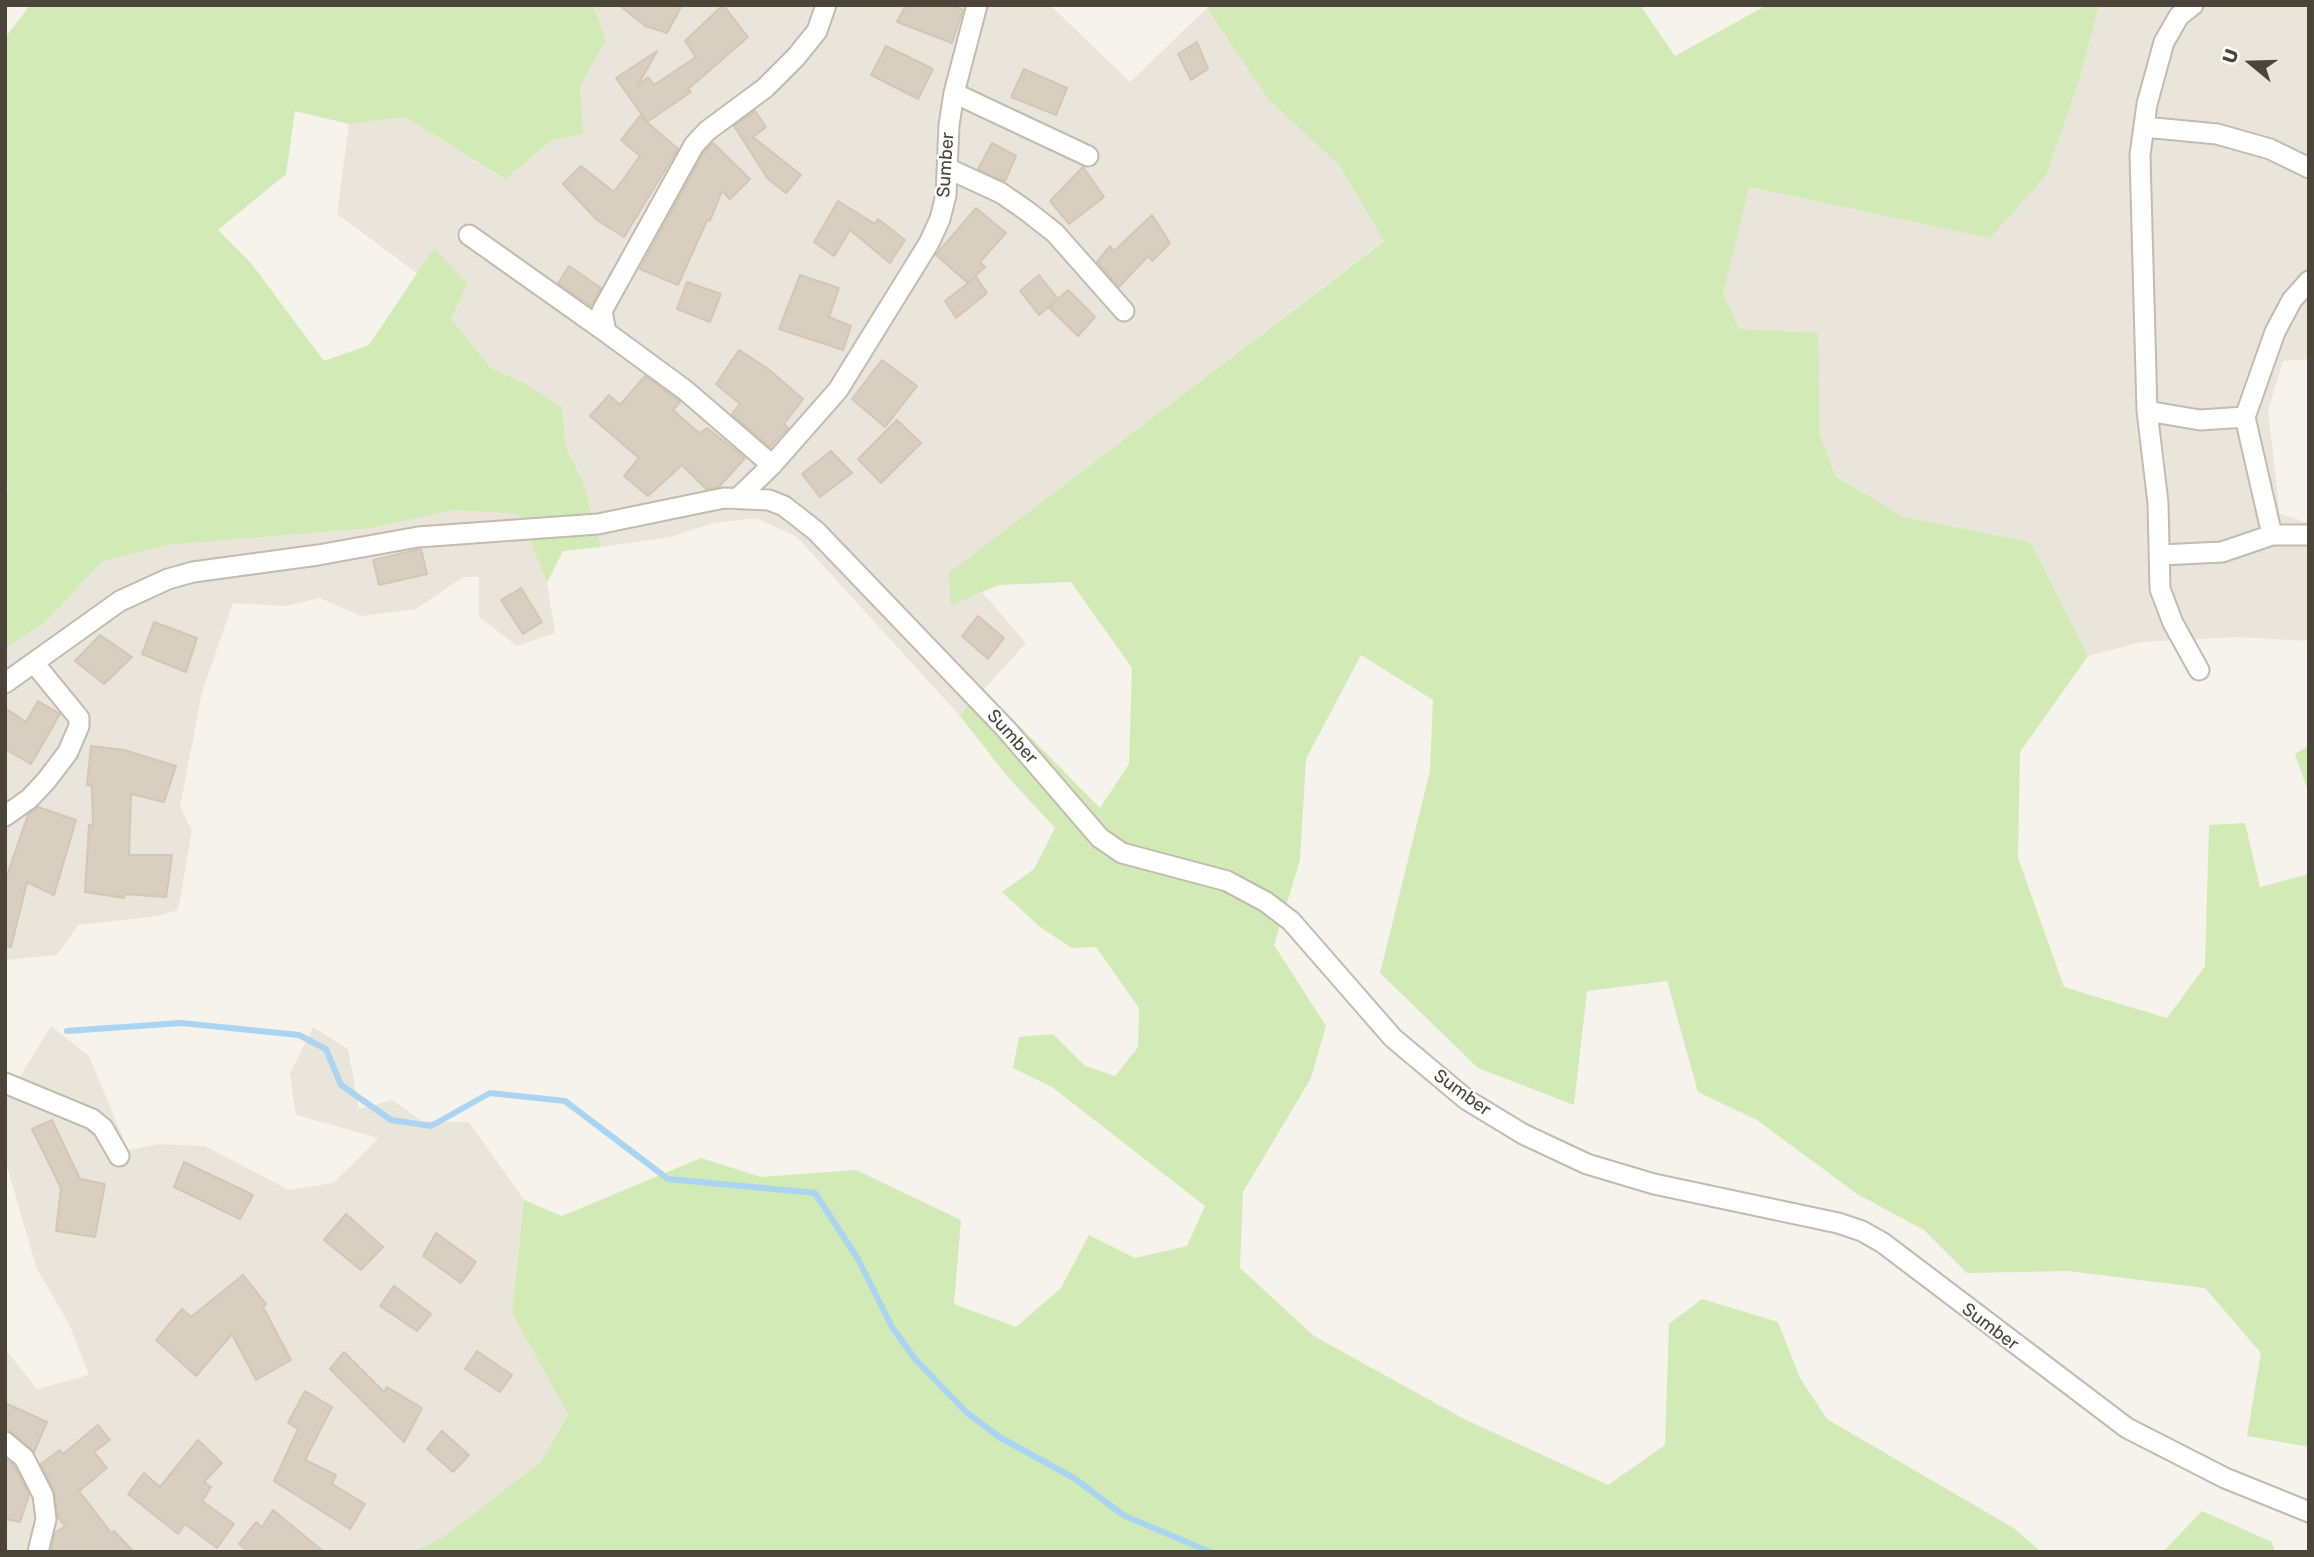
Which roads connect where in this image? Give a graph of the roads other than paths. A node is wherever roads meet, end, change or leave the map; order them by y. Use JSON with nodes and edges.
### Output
{"nodes":[{"id":1,"x":826,"y":5,"type":"edge"},
{"id":2,"x":977,"y":5,"type":"edge"},
{"id":3,"x":2193,"y":5,"type":"edge"},
{"id":4,"x":954,"y":93,"type":"junction"},
{"id":5,"x":2144,"y":127,"type":"junction"},
{"id":6,"x":1087,"y":156,"type":"dead end"},
{"id":7,"x":2309,"y":168,"type":"edge"},
{"id":8,"x":949,"y":169,"type":"junction"},
{"id":9,"x":469,"y":235,"type":"dead end"},
{"id":10,"x":2309,"y":282,"type":"edge"},
{"id":11,"x":1124,"y":311,"type":"dead end"},
{"id":12,"x":606,"y":332,"type":"junction"},
{"id":13,"x":2147,"y":411,"type":"junction"},
{"id":14,"x":2245,"y":417,"type":"junction"},
{"id":15,"x":772,"y":465,"type":"junction"},
{"id":16,"x":739,"y":496,"type":"junction"},
{"id":17,"x":2272,"y":535,"type":"junction"},
{"id":18,"x":2309,"y":535,"type":"edge"},
{"id":19,"x":2161,"y":555,"type":"junction"},
{"id":20,"x":34,"y":663,"type":"junction"},
{"id":21,"x":2199,"y":670,"type":"dead end"},
{"id":22,"x":5,"y":683,"type":"edge"},
{"id":23,"x":5,"y":816,"type":"edge"},
{"id":24,"x":5,"y":1083,"type":"edge"},
{"id":25,"x":119,"y":1156,"type":"dead end"},
{"id":26,"x":5,"y":1442,"type":"edge"},
{"id":27,"x":2309,"y":1512,"type":"edge"},
{"id":28,"x":38,"y":1552,"type":"edge"}],
"edges":[{"from":1,"to":12,"type":"street"},
{"from":2,"to":4,"type":"street","name":"Sumber"},
{"from":3,"to":5,"type":"street"},
{"from":4,"to":6,"type":"street"},
{"from":4,"to":8,"type":"street","name":"Sumber"},
{"from":5,"to":7,"type":"street"},
{"from":5,"to":13,"type":"street"},
{"from":8,"to":11,"type":"street"},
{"from":8,"to":15,"type":"street","name":"Sumber"},
{"from":9,"to":12,"type":"street"},
{"from":10,"to":14,"type":"street"},
{"from":12,"to":15,"type":"street"},
{"from":13,"to":14,"type":"street"},
{"from":13,"to":19,"type":"street"},
{"from":14,"to":17,"type":"street"},
{"from":15,"to":16,"type":"street","name":"Sumber"},
{"from":16,"to":20,"type":"street"},
{"from":16,"to":27,"type":"street","name":"Sumber"},
{"from":17,"to":18,"type":"street"},
{"from":17,"to":19,"type":"street"},
{"from":19,"to":21,"type":"street"},
{"from":20,"to":22,"type":"street"},
{"from":20,"to":23,"type":"street"},
{"from":24,"to":25,"type":"street"},
{"from":26,"to":28,"type":"street"}]}
